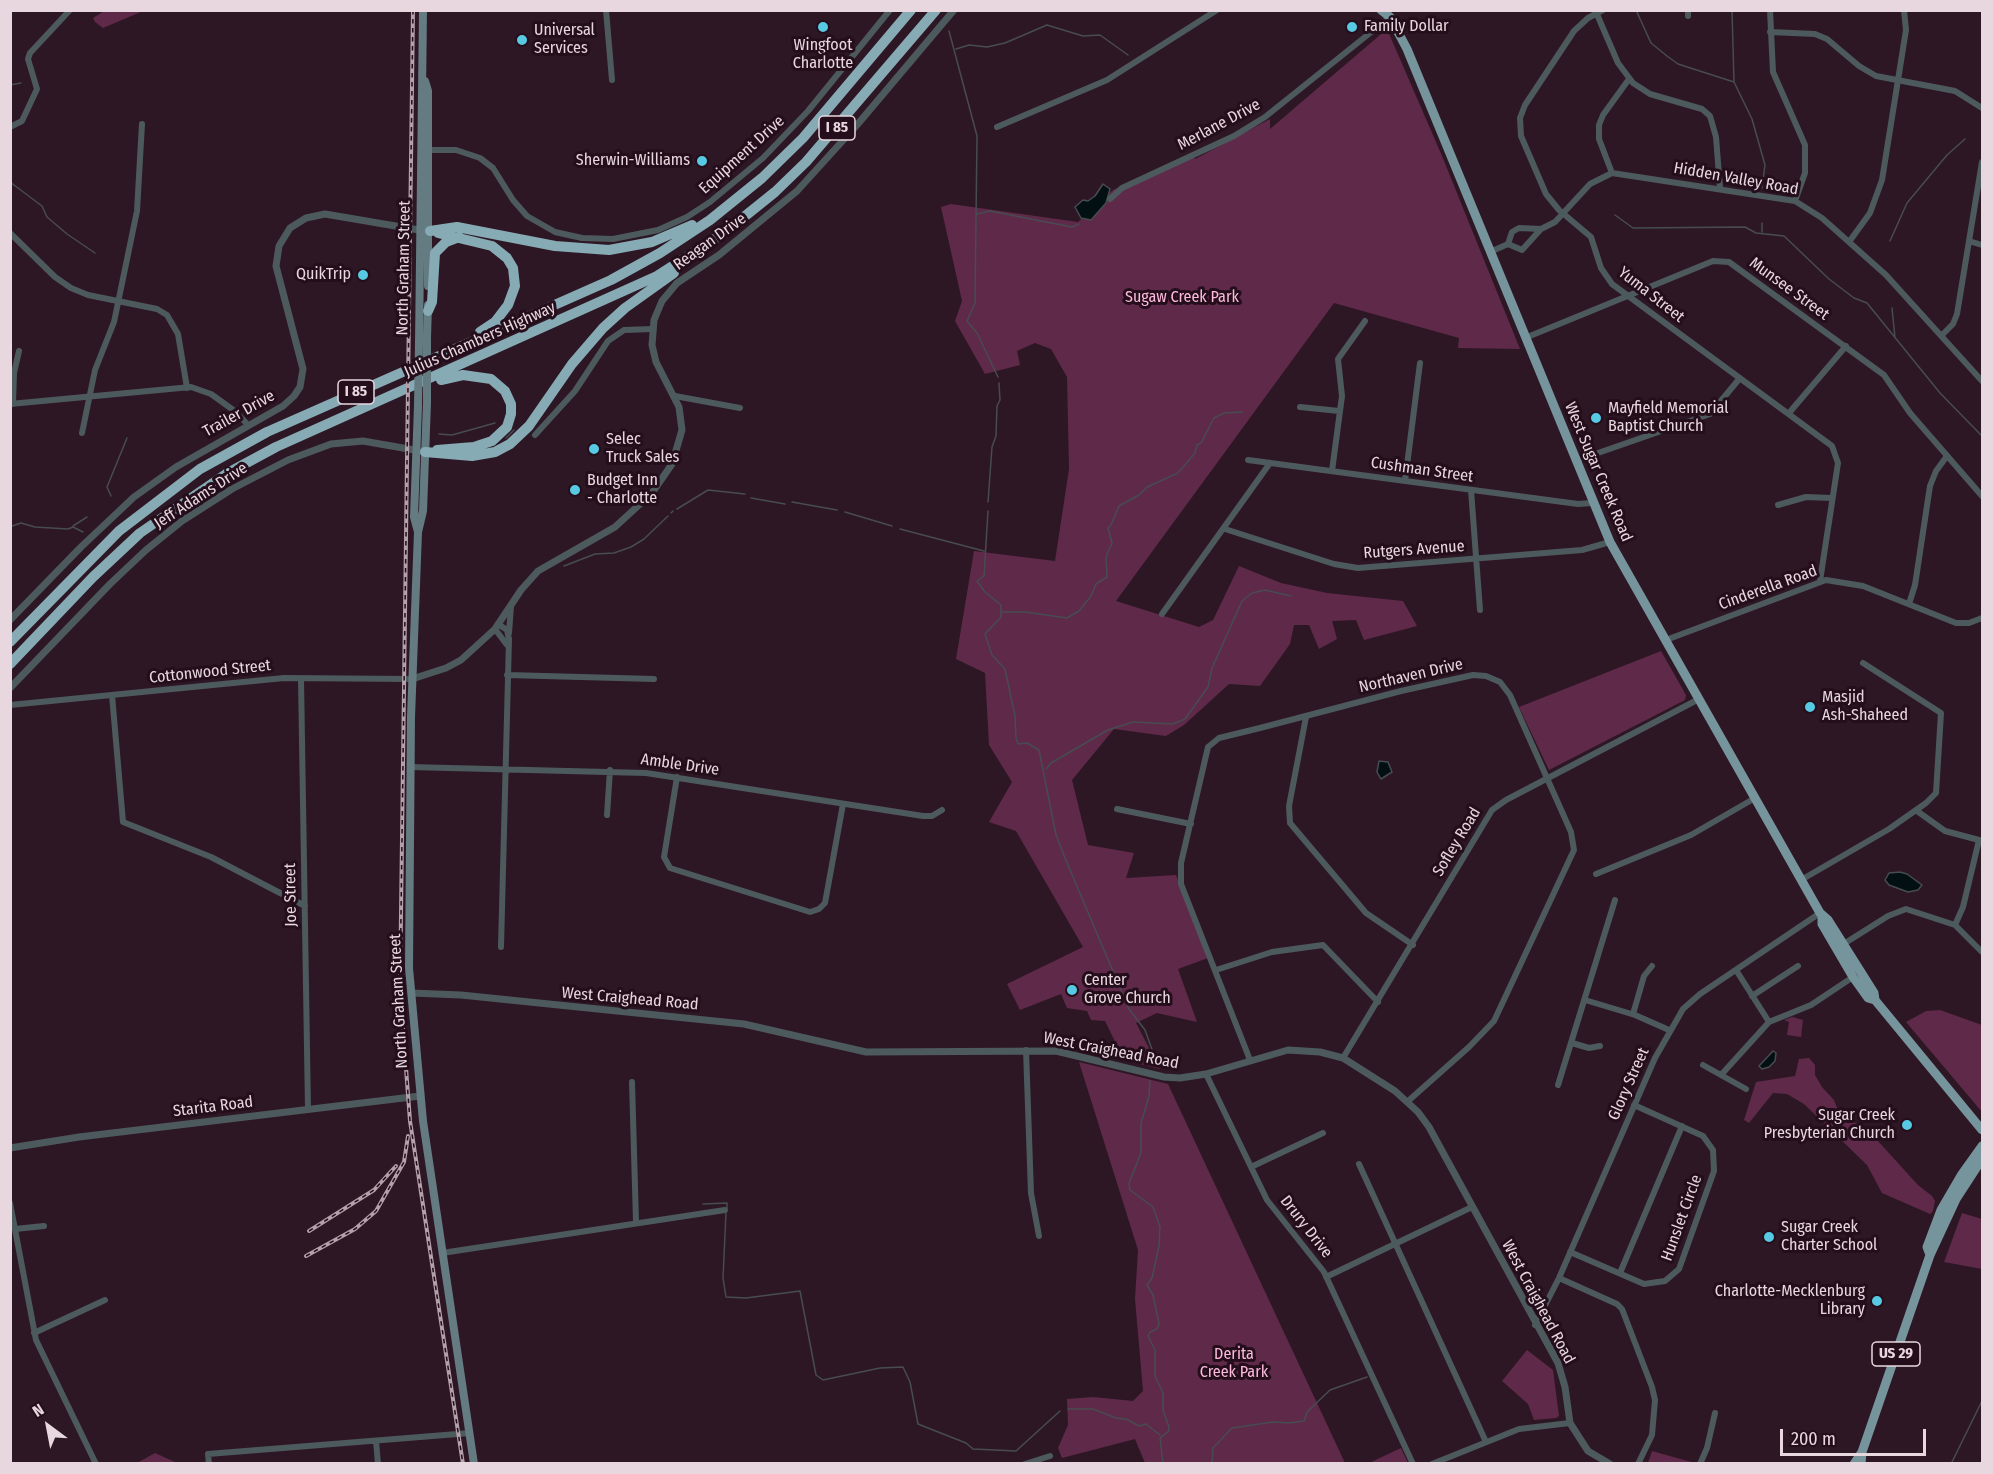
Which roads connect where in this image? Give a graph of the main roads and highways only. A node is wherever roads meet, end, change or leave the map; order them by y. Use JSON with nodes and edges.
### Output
{"nodes":[{"id":1,"x":423,"y":10,"type":"edge"},
{"id":2,"x":911,"y":10,"type":"edge"},
{"id":3,"x":936,"y":10,"type":"edge"},
{"id":4,"x":1381,"y":10,"type":"edge"},
{"id":5,"x":1390,"y":14,"type":"edge"},
{"id":6,"x":739,"y":197,"type":"junction"},
{"id":7,"x":425,"y":231,"type":"junction"},
{"id":8,"x":459,"y":237,"type":"junction"},
{"id":9,"x":688,"y":258,"type":"junction"},
{"id":10,"x":428,"y":311,"type":"junction"},
{"id":11,"x":438,"y":356,"type":"junction"},
{"id":12,"x":373,"y":405,"type":"junction"},
{"id":13,"x":420,"y":451,"type":"junction"},
{"id":14,"x":10,"y":642,"type":"edge"},
{"id":15,"x":10,"y":664,"type":"edge"},
{"id":16,"x":1821,"y":915,"type":"junction"},
{"id":17,"x":1875,"y":1000,"type":"junction"},
{"id":18,"x":1983,"y":1130,"type":"edge"},
{"id":19,"x":1983,"y":1146,"type":"edge"},
{"id":20,"x":1983,"y":1159,"type":"edge"},
{"id":21,"x":1930,"y":1255,"type":"junction"},
{"id":22,"x":1862,"y":1452,"type":"junction"},
{"id":23,"x":474,"y":1464,"type":"edge"},
{"id":24,"x":1854,"y":1464,"type":"edge"},
{"id":25,"x":1861,"y":1464,"type":"edge"}],
"edges":[{"from":1,"to":7,"type":"main road","name":"North Graham Street"},
{"from":2,"to":6,"type":"highway","name":"Julius Chambers Highway","number":"I 85"},
{"from":3,"to":9,"type":"highway","name":"Julius Chambers Highway","number":"I 85"},
{"from":4,"to":5,"type":"main road","name":"West Sugar Creek Road"},
{"from":5,"to":16,"type":"main road","name":"West Sugar Creek Road"},
{"from":6,"to":7,"type":"highway"},
{"from":6,"to":11,"type":"highway","name":"Julius Chambers Highway","number":"I 85"},
{"from":7,"to":8,"type":"highway"},
{"from":7,"to":10,"type":"main road","name":"North Graham Street"},
{"from":7,"to":13,"type":"main road","name":"North Graham Street","bridge":true},
{"from":8,"to":10,"type":"highway"},
{"from":8,"to":11,"type":"highway"},
{"from":9,"to":12,"type":"highway","name":"Julius Chambers Highway","number":"I 85"},
{"from":9,"to":13,"type":"highway"},
{"from":10,"to":13,"type":"main road","name":"North Graham Street","bridge":true},
{"from":11,"to":14,"type":"highway","name":"Julius Chambers Highway","number":"I 85"},
{"from":12,"to":13,"type":"highway"},
{"from":12,"to":15,"type":"highway","name":"Julius Chambers Highway","number":"I 85"},
{"from":13,"to":23,"type":"main road","name":"North Graham Street"},
{"from":16,"to":17,"type":"main road","name":"West Sugar Creek Road"},
{"from":16,"to":17,"type":"main road","name":"West Sugar Creek Road"},
{"from":17,"to":18,"type":"main road","name":"West Sugar Creek Road"},
{"from":19,"to":21,"type":"main road","number":"US 29"},
{"from":20,"to":21,"type":"main road","number":"US 29"},
{"from":21,"to":22,"type":"main road","number":"US 29"},
{"from":22,"to":24,"type":"main road","number":"US 29"},
{"from":22,"to":25,"type":"main road","number":"US 29"}]}
